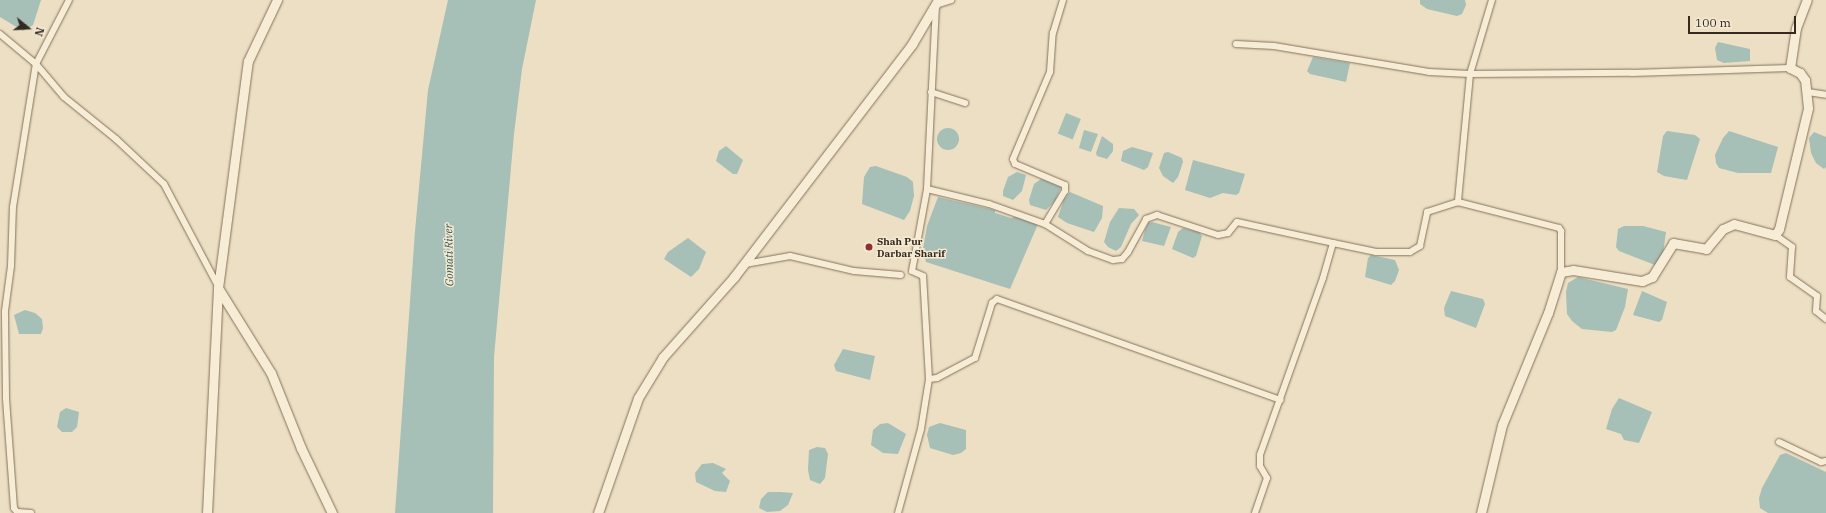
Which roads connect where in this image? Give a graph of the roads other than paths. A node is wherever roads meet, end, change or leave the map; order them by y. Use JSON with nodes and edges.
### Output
{"nodes":[{"id":1,"x":69,"y":0,"type":"edge"},
{"id":2,"x":277,"y":0,"type":"edge"},
{"id":3,"x":951,"y":0,"type":"edge"},
{"id":4,"x":1063,"y":0,"type":"edge"},
{"id":5,"x":1492,"y":0,"type":"edge"},
{"id":6,"x":1807,"y":0,"type":"edge"},
{"id":7,"x":937,"y":3,"type":"edge"},
{"id":8,"x":0,"y":34,"type":"edge"},
{"id":9,"x":1236,"y":44,"type":"dead end"},
{"id":10,"x":36,"y":64,"type":"junction"},
{"id":11,"x":1790,"y":68,"type":"junction"},
{"id":12,"x":1470,"y":74,"type":"junction"},
{"id":13,"x":931,"y":92,"type":"junction"},
{"id":14,"x":1808,"y":92,"type":"junction"},
{"id":15,"x":1826,"y":96,"type":"edge"},
{"id":16,"x":965,"y":102,"type":"dead end"},
{"id":17,"x":927,"y":189,"type":"junction"},
{"id":18,"x":1458,"y":202,"type":"junction"},
{"id":19,"x":1045,"y":224,"type":"junction"},
{"id":20,"x":1775,"y":235,"type":"junction"},
{"id":21,"x":1332,"y":242,"type":"junction"},
{"id":22,"x":745,"y":264,"type":"junction"},
{"id":23,"x":1562,"y":272,"type":"junction"},
{"id":24,"x":901,"y":275,"type":"dead end"},
{"id":25,"x":218,"y":288,"type":"junction"},
{"id":26,"x":1826,"y":319,"type":"edge"},
{"id":27,"x":929,"y":379,"type":"junction"},
{"id":28,"x":1281,"y":400,"type":"junction"},
{"id":29,"x":1780,"y":442,"type":"dead end"},
{"id":30,"x":1826,"y":461,"type":"edge"},
{"id":31,"x":31,"y":513,"type":"edge"},
{"id":32,"x":207,"y":513,"type":"edge"},
{"id":33,"x":332,"y":513,"type":"edge"},
{"id":34,"x":598,"y":513,"type":"edge"},
{"id":35,"x":898,"y":513,"type":"edge"},
{"id":36,"x":1254,"y":513,"type":"edge"},
{"id":37,"x":1481,"y":513,"type":"edge"}],
"edges":[{"from":1,"to":10,"type":"street"},
{"from":2,"to":25,"type":"street"},
{"from":3,"to":7,"type":"street"},
{"from":4,"to":19,"type":"street"},
{"from":5,"to":12,"type":"street"},
{"from":6,"to":11,"type":"street"},
{"from":7,"to":13,"type":"street"},
{"from":7,"to":22,"type":"street"},
{"from":8,"to":10,"type":"street"},
{"from":9,"to":12,"type":"street"},
{"from":10,"to":25,"type":"street"},
{"from":10,"to":31,"type":"street"},
{"from":11,"to":12,"type":"street"},
{"from":11,"to":14,"type":"street"},
{"from":12,"to":18,"type":"street"},
{"from":13,"to":16,"type":"street"},
{"from":13,"to":17,"type":"street"},
{"from":14,"to":15,"type":"street"},
{"from":14,"to":20,"type":"street"},
{"from":17,"to":19,"type":"street"},
{"from":17,"to":27,"type":"street"},
{"from":18,"to":21,"type":"street"},
{"from":18,"to":23,"type":"street"},
{"from":19,"to":21,"type":"street"},
{"from":20,"to":23,"type":"street"},
{"from":20,"to":26,"type":"street"},
{"from":21,"to":28,"type":"street"},
{"from":22,"to":24,"type":"street"},
{"from":22,"to":34,"type":"street"},
{"from":23,"to":37,"type":"street"},
{"from":25,"to":32,"type":"street"},
{"from":25,"to":33,"type":"street"},
{"from":27,"to":28,"type":"street"},
{"from":27,"to":35,"type":"street"},
{"from":28,"to":36,"type":"street"},
{"from":29,"to":30,"type":"street"}]}
